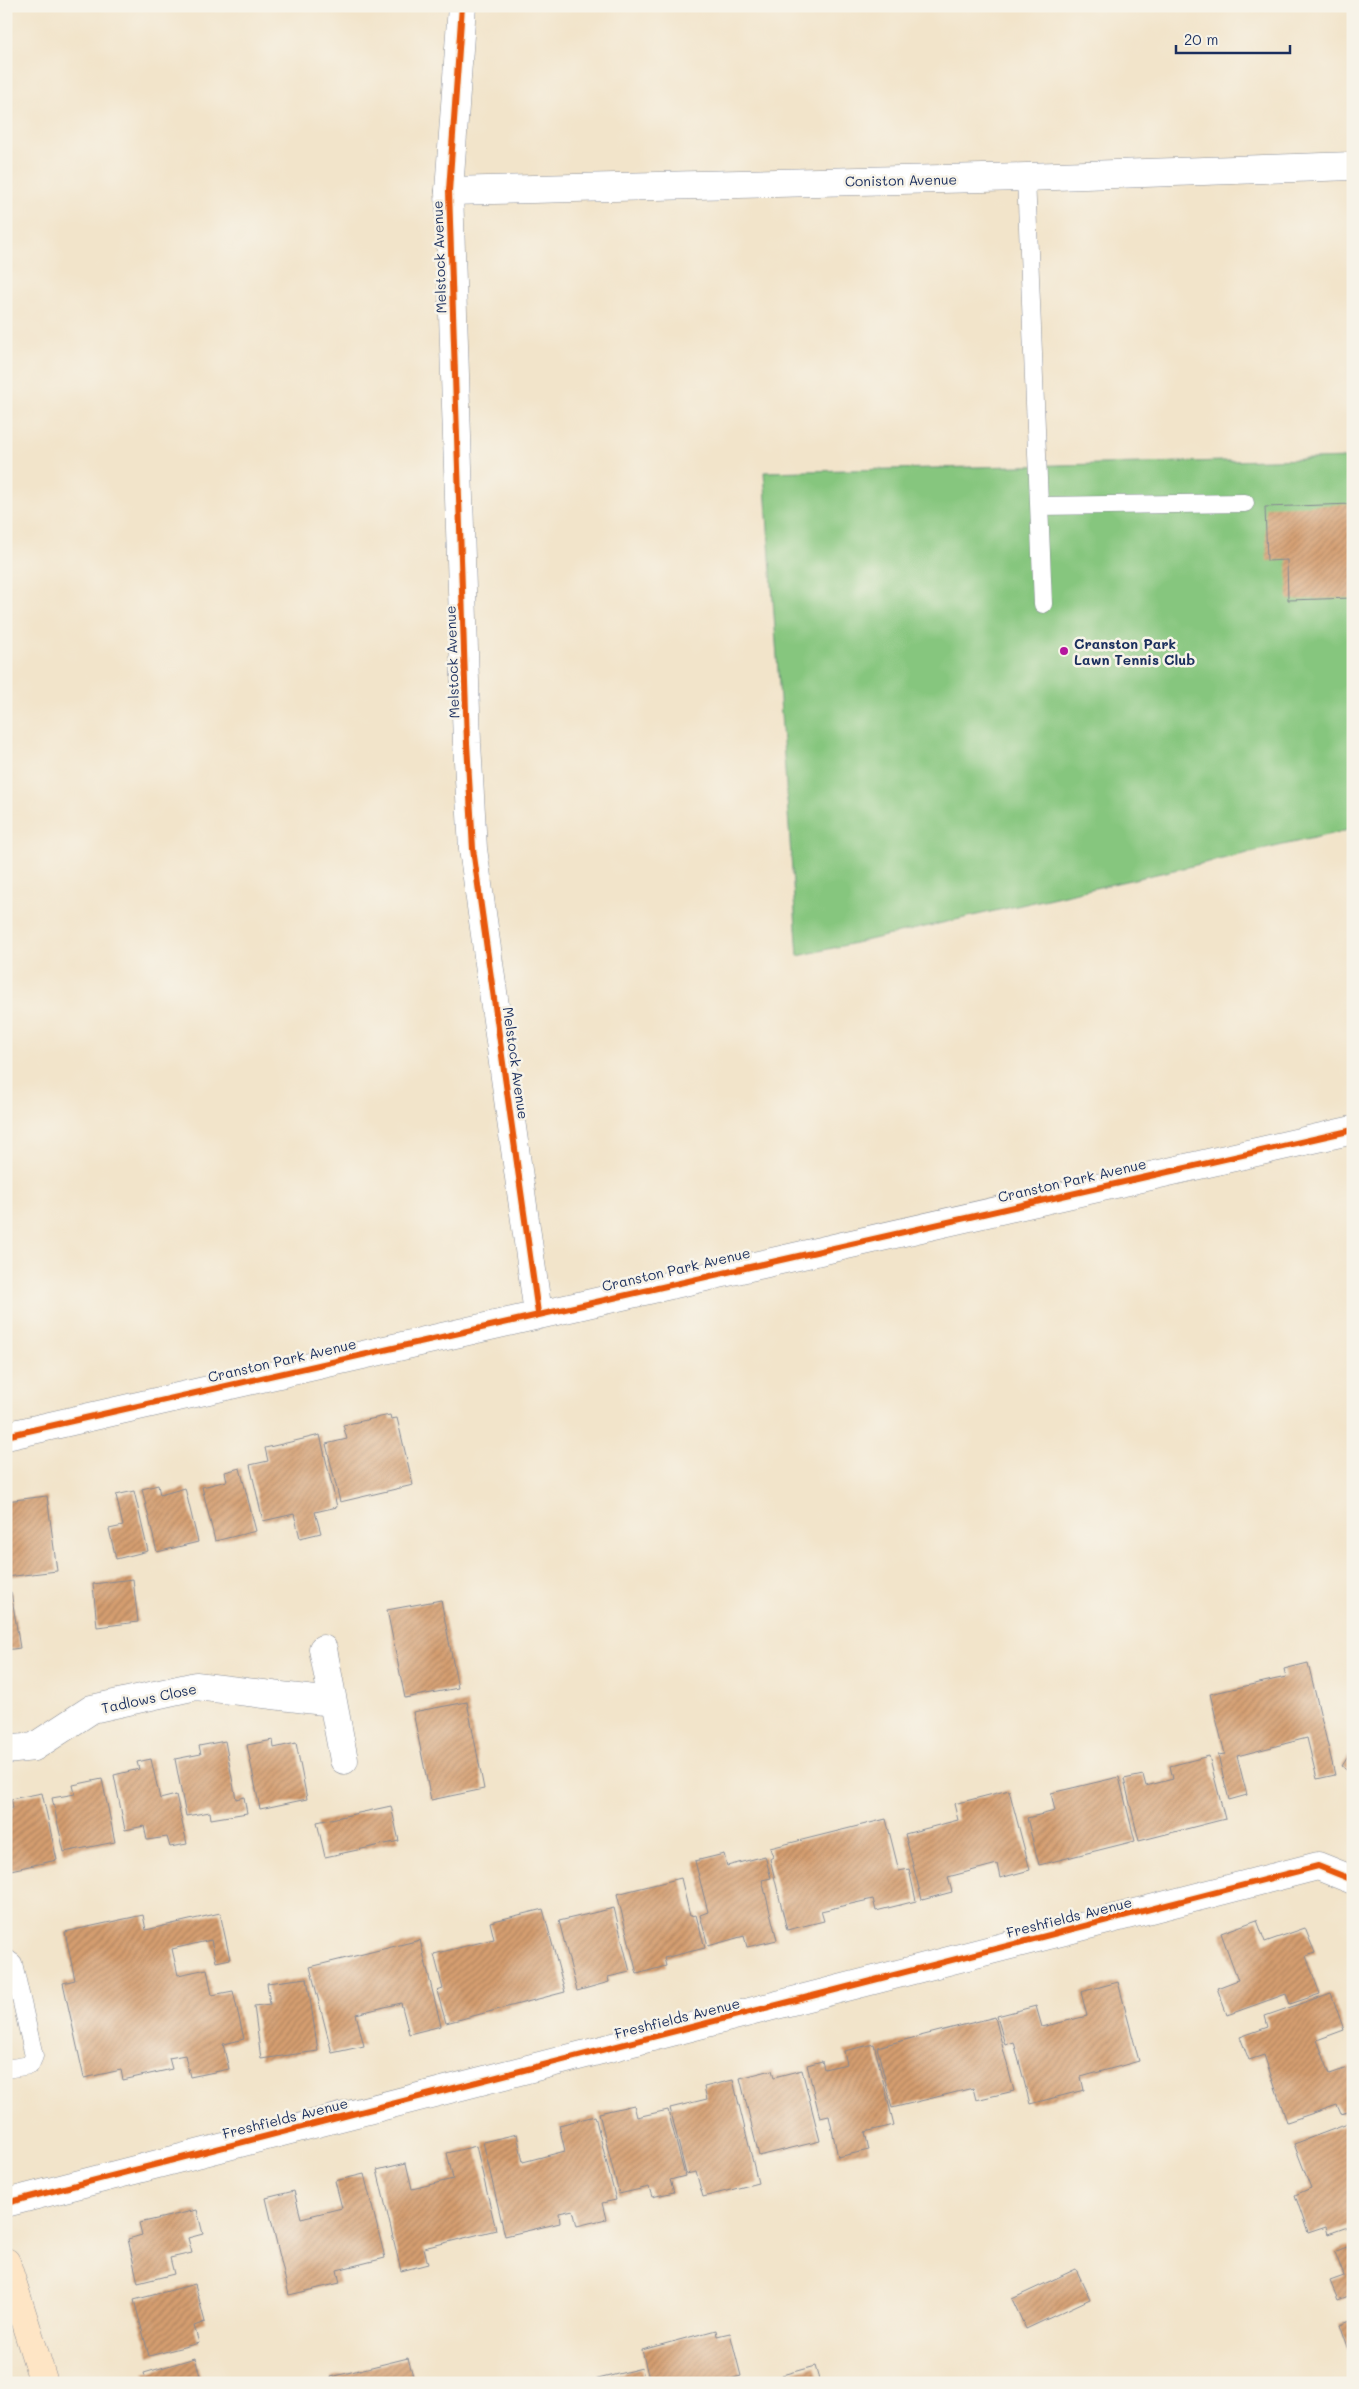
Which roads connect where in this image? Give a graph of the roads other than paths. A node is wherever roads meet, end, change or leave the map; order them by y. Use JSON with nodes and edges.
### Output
{"nodes":[{"id":1,"x":462,"y":6,"type":"edge"},
{"id":2,"x":1353,"y":166,"type":"edge"},
{"id":3,"x":1026,"y":177,"type":"junction"},
{"id":4,"x":449,"y":192,"type":"junction"},
{"id":5,"x":1245,"y":503,"type":"dead end"},
{"id":6,"x":1040,"y":506,"type":"junction"},
{"id":7,"x":1043,"y":604,"type":"dead end"},
{"id":8,"x":1353,"y":1130,"type":"edge"},
{"id":9,"x":538,"y":1313,"type":"junction"},
{"id":10,"x":6,"y":1436,"type":"edge"},
{"id":11,"x":323,"y":1649,"type":"dead end"},
{"id":12,"x":332,"y":1702,"type":"junction"},
{"id":13,"x":6,"y":1750,"type":"edge"},
{"id":14,"x":344,"y":1760,"type":"dead end"},
{"id":15,"x":1353,"y":1880,"type":"edge"},
{"id":16,"x":6,"y":1958,"type":"edge"},
{"id":17,"x":6,"y":2069,"type":"edge"},
{"id":18,"x":6,"y":2203,"type":"edge"},
{"id":19,"x":6,"y":2262,"type":"edge"},
{"id":20,"x":44,"y":2383,"type":"edge"}],
"edges":[{"from":1,"to":4,"type":"street","name":"Melstock Avenue"},
{"from":2,"to":3,"type":"street","name":"Coniston Avenue"},
{"from":3,"to":4,"type":"street","name":"Coniston Avenue"},
{"from":3,"to":6,"type":"lane"},
{"from":4,"to":9,"type":"street","name":"Melstock Avenue"},
{"from":5,"to":6,"type":"lane"},
{"from":6,"to":7,"type":"lane"},
{"from":8,"to":9,"type":"street","name":"Cranston Park Avenue"},
{"from":9,"to":10,"type":"street","name":"Cranston Park Avenue"},
{"from":11,"to":12,"type":"street"},
{"from":12,"to":13,"type":"street","name":"Tadlows Close"},
{"from":12,"to":14,"type":"street"},
{"from":15,"to":18,"type":"street","name":"Freshfields Avenue"},
{"from":16,"to":17,"type":"lane"},
{"from":19,"to":20,"type":"main road"}]}
